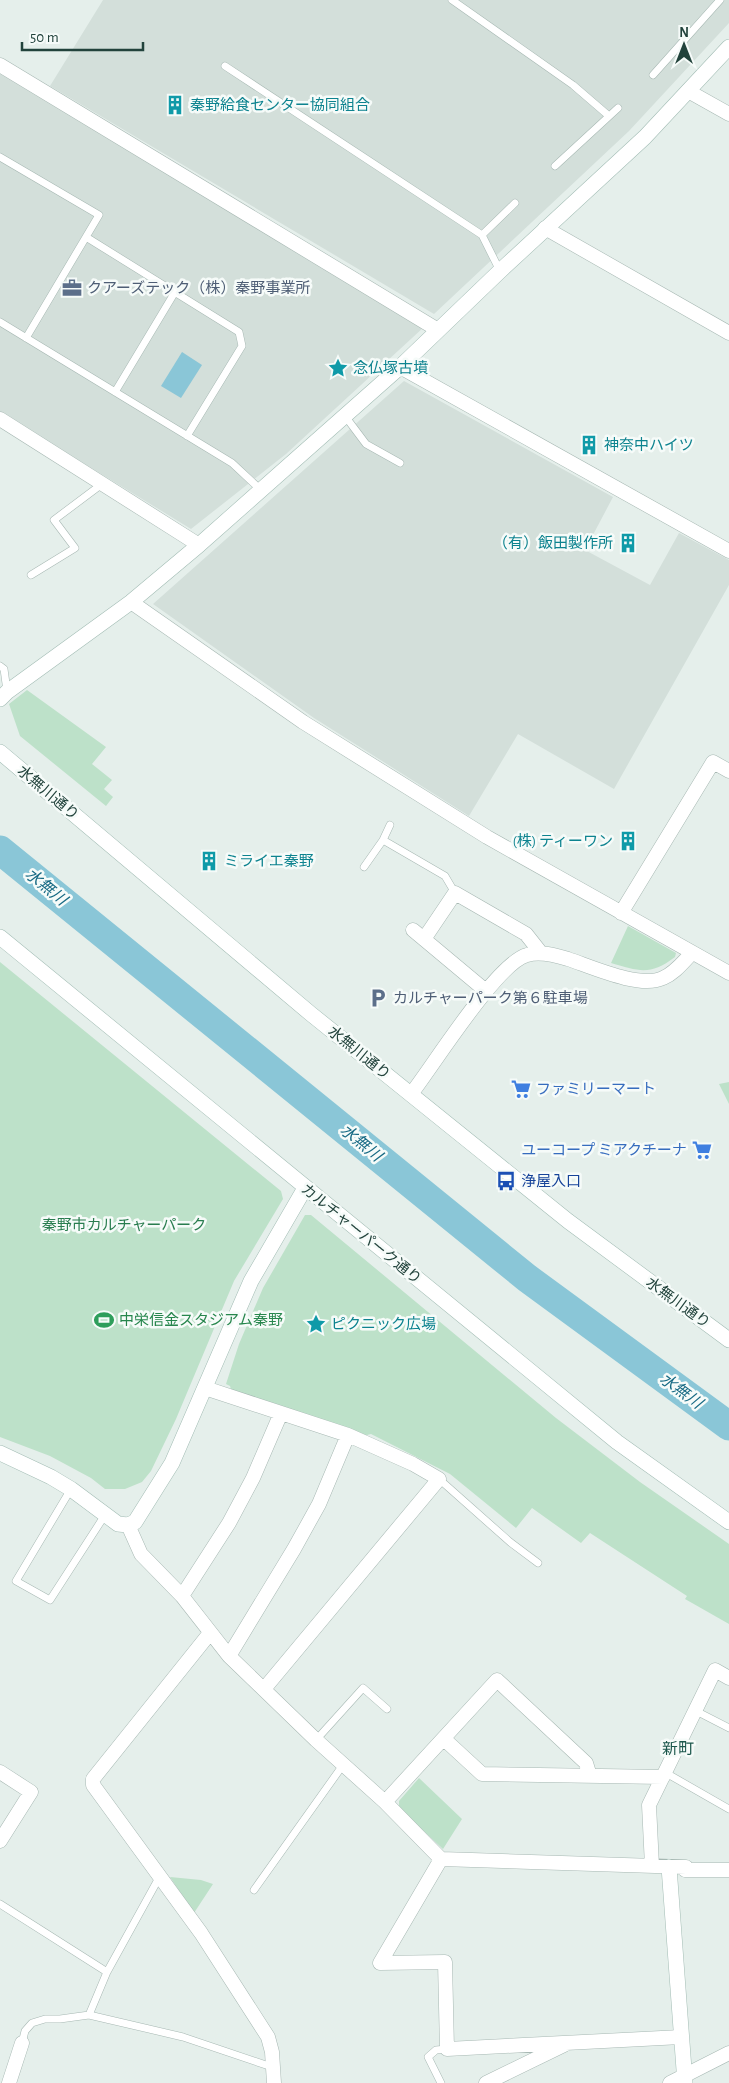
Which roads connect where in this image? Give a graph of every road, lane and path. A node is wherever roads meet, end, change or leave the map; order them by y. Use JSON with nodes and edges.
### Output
{"nodes":[{"id":1,"x":452,"y":0,"type":"edge"},
{"id":2,"x":720,"y":0,"type":"edge"},
{"id":3,"x":729,"y":47,"type":"edge"},
{"id":4,"x":0,"y":65,"type":"edge"},
{"id":5,"x":225,"y":66,"type":"dead end"},
{"id":6,"x":653,"y":75,"type":"dead end"},
{"id":7,"x":688,"y":91,"type":"junction"},
{"id":8,"x":618,"y":108,"type":"dead end"},
{"id":9,"x":729,"y":114,"type":"edge"},
{"id":10,"x":610,"y":116,"type":"junction"},
{"id":11,"x":0,"y":157,"type":"edge"},
{"id":12,"x":556,"y":166,"type":"dead end"},
{"id":13,"x":515,"y":203,"type":"dead end"},
{"id":14,"x":545,"y":228,"type":"junction"},
{"id":15,"x":482,"y":235,"type":"junction"},
{"id":16,"x":86,"y":237,"type":"junction"},
{"id":17,"x":500,"y":271,"type":"junction"},
{"id":18,"x":175,"y":292,"type":"junction"},
{"id":19,"x":0,"y":322,"type":"edge"},
{"id":20,"x":438,"y":330,"type":"junction"},
{"id":21,"x":729,"y":333,"type":"edge"},
{"id":22,"x":26,"y":338,"type":"junction"},
{"id":23,"x":400,"y":367,"type":"junction"},
{"id":24,"x":115,"y":392,"type":"junction"},
{"id":25,"x":345,"y":416,"type":"junction"},
{"id":26,"x":0,"y":420,"type":"edge"},
{"id":27,"x":188,"y":436,"type":"junction"},
{"id":28,"x":400,"y":463,"type":"dead end"},
{"id":29,"x":102,"y":484,"type":"junction"},
{"id":30,"x":261,"y":490,"type":"junction"},
{"id":31,"x":199,"y":545,"type":"junction"},
{"id":32,"x":729,"y":551,"type":"edge"},
{"id":33,"x":31,"y":575,"type":"dead end"},
{"id":34,"x":131,"y":602,"type":"junction"},
{"id":35,"x":0,"y":666,"type":"edge"},
{"id":36,"x":3,"y":695,"type":"edge"},
{"id":37,"x":0,"y":752,"type":"edge"},
{"id":38,"x":729,"y":771,"type":"edge"},
{"id":39,"x":390,"y":825,"type":"dead end"},
{"id":40,"x":383,"y":840,"type":"junction"},
{"id":41,"x":364,"y":868,"type":"dead end"},
{"id":42,"x":455,"y":893,"type":"junction"},
{"id":43,"x":621,"y":913,"type":"junction"},
{"id":44,"x":412,"y":930,"type":"dead end"},
{"id":45,"x":0,"y":936,"type":"edge"},
{"id":46,"x":424,"y":939,"type":"junction"},
{"id":47,"x":541,"y":953,"type":"junction"},
{"id":48,"x":692,"y":953,"type":"junction"},
{"id":49,"x":729,"y":974,"type":"edge"},
{"id":50,"x":486,"y":991,"type":"junction"},
{"id":51,"x":410,"y":1094,"type":"junction"},
{"id":52,"x":305,"y":1188,"type":"junction"},
{"id":53,"x":729,"y":1340,"type":"edge"},
{"id":54,"x":205,"y":1388,"type":"junction"},
{"id":55,"x":281,"y":1413,"type":"junction"},
{"id":56,"x":348,"y":1435,"type":"junction"},
{"id":57,"x":0,"y":1454,"type":"edge"},
{"id":58,"x":439,"y":1479,"type":"junction"},
{"id":59,"x":71,"y":1489,"type":"junction"},
{"id":60,"x":105,"y":1515,"type":"junction"},
{"id":61,"x":729,"y":1522,"type":"edge"},
{"id":62,"x":128,"y":1525,"type":"junction"},
{"id":63,"x":538,"y":1563,"type":"dead end"},
{"id":64,"x":182,"y":1596,"type":"junction"},
{"id":65,"x":210,"y":1633,"type":"junction"},
{"id":66,"x":229,"y":1656,"type":"junction"},
{"id":67,"x":729,"y":1678,"type":"edge"},
{"id":68,"x":264,"y":1689,"type":"junction"},
{"id":69,"x":387,"y":1709,"type":"dead end"},
{"id":70,"x":696,"y":1710,"type":"junction"},
{"id":71,"x":729,"y":1728,"type":"edge"},
{"id":72,"x":444,"y":1739,"type":"junction"},
{"id":73,"x":316,"y":1740,"type":"junction"},
{"id":74,"x":343,"y":1765,"type":"junction"},
{"id":75,"x":0,"y":1772,"type":"edge"},
{"id":76,"x":665,"y":1775,"type":"junction"},
{"id":77,"x":590,"y":1776,"type":"junction"},
{"id":78,"x":385,"y":1802,"type":"junction"},
{"id":79,"x":729,"y":1809,"type":"edge"},
{"id":80,"x":0,"y":1841,"type":"edge"},
{"id":81,"x":441,"y":1859,"type":"junction"},
{"id":82,"x":652,"y":1866,"type":"junction"},
{"id":83,"x":669,"y":1867,"type":"junction"},
{"id":84,"x":729,"y":1870,"type":"edge"},
{"id":85,"x":160,"y":1876,"type":"junction"},
{"id":86,"x":254,"y":1890,"type":"dead end"},
{"id":87,"x":0,"y":1904,"type":"edge"},
{"id":88,"x":107,"y":1972,"type":"junction"},
{"id":89,"x":89,"y":2015,"type":"junction"},
{"id":90,"x":681,"y":2037,"type":"junction"},
{"id":91,"x":569,"y":2042,"type":"junction"},
{"id":92,"x":22,"y":2043,"type":"joint"},
{"id":93,"x":447,"y":2049,"type":"junction"},
{"id":94,"x":729,"y":2054,"type":"edge"},
{"id":95,"x":272,"y":2067,"type":"junction"},
{"id":96,"x":684,"y":2080,"type":"edge"},
{"id":97,"x":9,"y":2083,"type":"edge"},
{"id":98,"x":274,"y":2083,"type":"edge"},
{"id":99,"x":441,"y":2083,"type":"edge"},
{"id":100,"x":486,"y":2083,"type":"edge"},
{"id":101,"x":670,"y":2083,"type":"edge"}],
"edges":[{"from":1,"to":10,"type":"lane"},
{"from":2,"to":6,"type":"lane"},
{"from":3,"to":7,"type":"street"},
{"from":4,"to":20,"type":"street"},
{"from":5,"to":15,"type":"lane"},
{"from":7,"to":9,"type":"street"},
{"from":7,"to":14,"type":"street"},
{"from":8,"to":10,"type":"lane"},
{"from":10,"to":12,"type":"lane"},
{"from":11,"to":16,"type":"lane"},
{"from":13,"to":15,"type":"lane"},
{"from":14,"to":17,"type":"street"},
{"from":14,"to":21,"type":"street"},
{"from":15,"to":17,"type":"lane"},
{"from":16,"to":18,"type":"lane"},
{"from":16,"to":22,"type":"lane"},
{"from":17,"to":20,"type":"street"},
{"from":18,"to":24,"type":"lane"},
{"from":18,"to":27,"type":"lane"},
{"from":19,"to":22,"type":"lane"},
{"from":20,"to":23,"type":"street"},
{"from":22,"to":24,"type":"lane"},
{"from":23,"to":25,"type":"street"},
{"from":23,"to":32,"type":"street"},
{"from":24,"to":27,"type":"lane"},
{"from":25,"to":28,"type":"lane"},
{"from":25,"to":30,"type":"street"},
{"from":26,"to":29,"type":"street"},
{"from":27,"to":30,"type":"lane"},
{"from":29,"to":31,"type":"street"},
{"from":29,"to":33,"type":"lane"},
{"from":30,"to":31,"type":"street"},
{"from":31,"to":34,"type":"street"},
{"from":34,"to":36,"type":"street"},
{"from":34,"to":43,"type":"street"},
{"from":35,"to":36,"type":"lane"},
{"from":37,"to":51,"type":"street","name":"水無川通り"},
{"from":38,"to":43,"type":"street"},
{"from":39,"to":40,"type":"lane"},
{"from":40,"to":41,"type":"lane"},
{"from":40,"to":42,"type":"lane"},
{"from":42,"to":46,"type":"street"},
{"from":42,"to":47,"type":"street"},
{"from":43,"to":48,"type":"street"},
{"from":44,"to":46,"type":"street"},
{"from":45,"to":52,"type":"street","name":"カルチャーパーク通り"},
{"from":46,"to":50,"type":"street"},
{"from":47,"to":48,"type":"street"},
{"from":47,"to":50,"type":"street"},
{"from":48,"to":49,"type":"street"},
{"from":50,"to":51,"type":"street"},
{"from":51,"to":53,"type":"street","name":"水無川通り"},
{"from":52,"to":54,"type":"street"},
{"from":52,"to":61,"type":"street","name":"カルチャーパーク通り"},
{"from":54,"to":55,"type":"street"},
{"from":54,"to":62,"type":"street"},
{"from":55,"to":56,"type":"street"},
{"from":55,"to":64,"type":"street"},
{"from":56,"to":58,"type":"street"},
{"from":56,"to":66,"type":"street"},
{"from":57,"to":59,"type":"street"},
{"from":58,"to":63,"type":"lane"},
{"from":58,"to":68,"type":"street"},
{"from":59,"to":60,"type":"street"},
{"from":59,"to":60,"type":"lane"},
{"from":60,"to":62,"type":"street"},
{"from":62,"to":64,"type":"street"},
{"from":64,"to":65,"type":"street"},
{"from":65,"to":66,"type":"street"},
{"from":65,"to":85,"type":"street"},
{"from":66,"to":68,"type":"street"},
{"from":67,"to":70,"type":"street"},
{"from":68,"to":73,"type":"street"},
{"from":69,"to":73,"type":"lane"},
{"from":70,"to":71,"type":"lane"},
{"from":70,"to":76,"type":"street"},
{"from":72,"to":77,"type":"street"},
{"from":72,"to":77,"type":"street"},
{"from":72,"to":78,"type":"street"},
{"from":73,"to":74,"type":"street"},
{"from":74,"to":78,"type":"street"},
{"from":74,"to":86,"type":"lane"},
{"from":75,"to":80,"type":"street"},
{"from":76,"to":77,"type":"street"},
{"from":76,"to":79,"type":"lane"},
{"from":76,"to":82,"type":"street"},
{"from":78,"to":81,"type":"street"},
{"from":81,"to":82,"type":"street"},
{"from":81,"to":93,"type":"street"},
{"from":82,"to":83,"type":"street"},
{"from":83,"to":84,"type":"street"},
{"from":83,"to":90,"type":"street"},
{"from":85,"to":88,"type":"lane"},
{"from":85,"to":95,"type":"street"},
{"from":87,"to":88,"type":"lane"},
{"from":88,"to":89,"type":"lane"},
{"from":89,"to":92,"type":"lane"},
{"from":89,"to":95,"type":"lane"},
{"from":90,"to":91,"type":"street"},
{"from":90,"to":96,"type":"street"},
{"from":91,"to":93,"type":"street"},
{"from":91,"to":100,"type":"street"},
{"from":92,"to":97,"type":"street"},
{"from":93,"to":99,"type":"lane"},
{"from":94,"to":96,"type":"street"},
{"from":95,"to":98,"type":"street"},
{"from":96,"to":101,"type":"street"}]}
